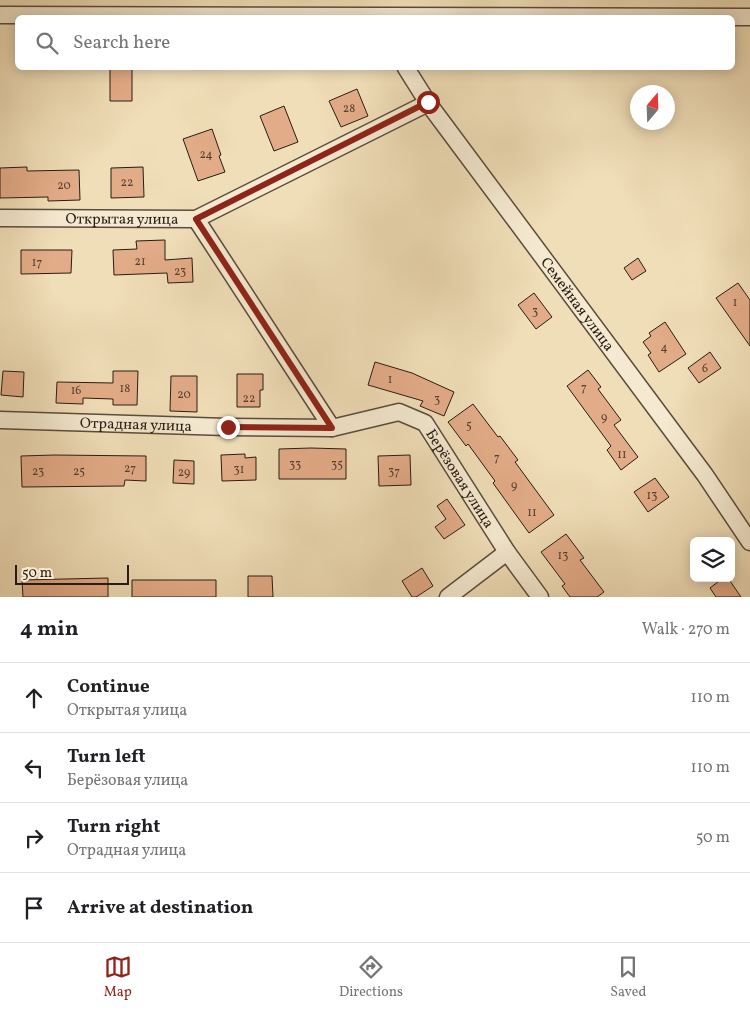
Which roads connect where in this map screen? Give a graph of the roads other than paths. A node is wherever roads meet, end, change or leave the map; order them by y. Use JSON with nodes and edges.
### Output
{"nodes":[{"id":1,"x":373,"y":11,"type":"edge"},
{"id":2,"x":0,"y":15,"type":"edge"},
{"id":3,"x":624,"y":15,"type":"edge"},
{"id":4,"x":735,"y":17,"type":"edge"},
{"id":5,"x":750,"y":17,"type":"edge"},
{"id":6,"x":407,"y":70,"type":"edge"},
{"id":7,"x":428,"y":102,"type":"junction"},
{"id":8,"x":0,"y":218,"type":"edge"},
{"id":9,"x":196,"y":219,"type":"junction"},
{"id":10,"x":0,"y":420,"type":"edge"},
{"id":11,"x":332,"y":428,"type":"junction"},
{"id":12,"x":750,"y":542,"type":"edge"},
{"id":13,"x":507,"y":552,"type":"junction"},
{"id":14,"x":448,"y":597,"type":"edge"},
{"id":15,"x":540,"y":597,"type":"edge"}],
"edges":[{"from":1,"to":2,"type":"street"},
{"from":1,"to":3,"type":"street"},
{"from":4,"to":5,"type":"street"},
{"from":6,"to":7,"type":"street","name":"Семейная улица"},
{"from":7,"to":9,"type":"street","name":"Открытая улица"},
{"from":7,"to":12,"type":"street","name":"Семейная улица"},
{"from":8,"to":9,"type":"street","name":"Открытая улица"},
{"from":9,"to":11,"type":"street"},
{"from":10,"to":11,"type":"street","name":"Отрадная улица"},
{"from":11,"to":13,"type":"street","name":"Берёзовая улица"},
{"from":13,"to":14,"type":"street"},
{"from":13,"to":15,"type":"street","name":"Берёзовая улица"}]}
